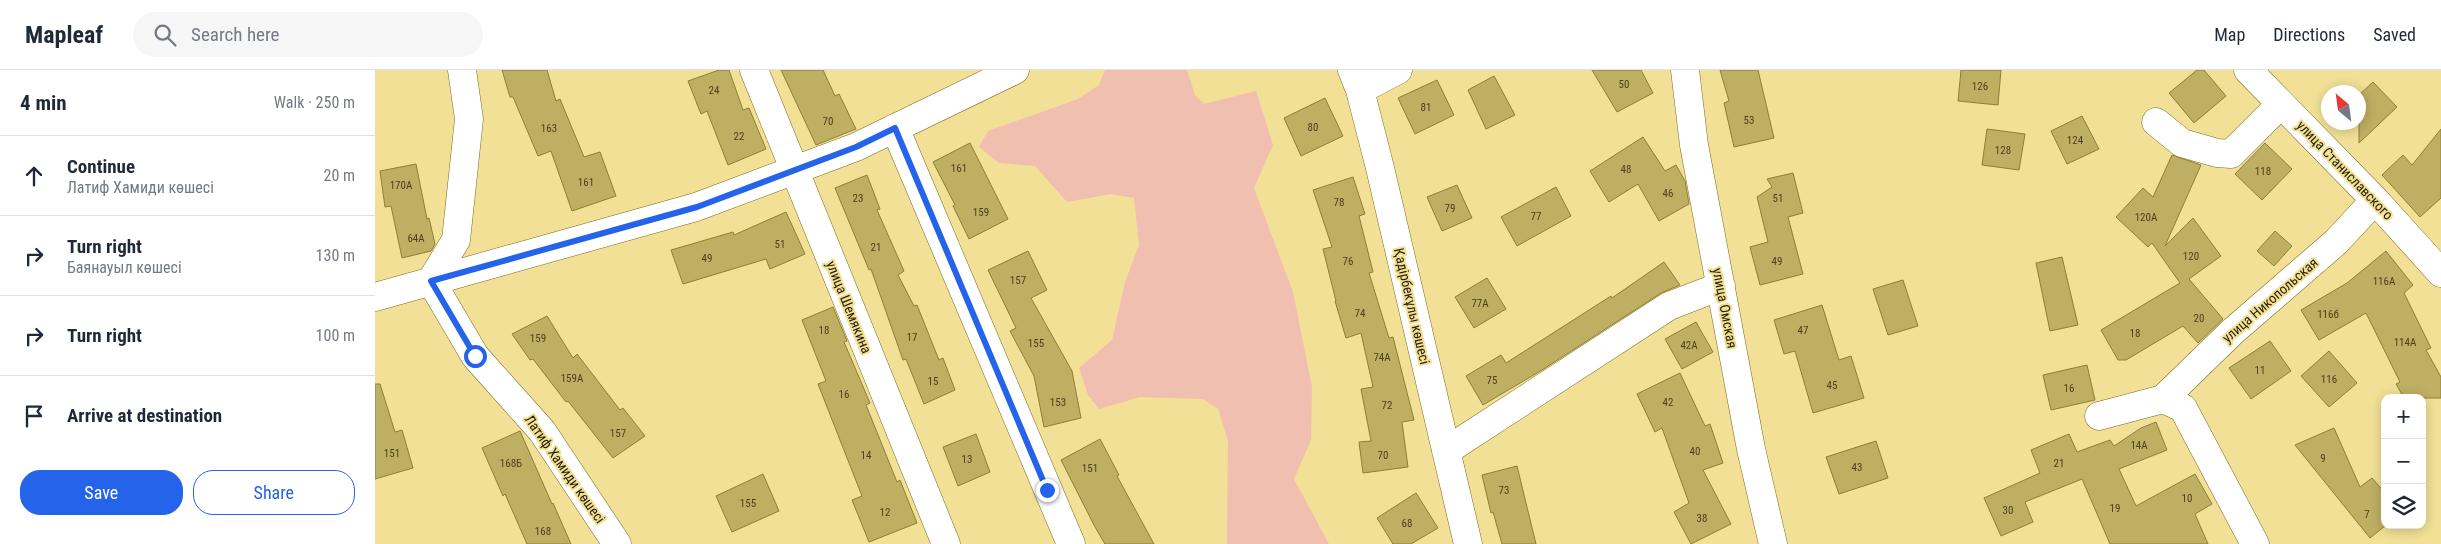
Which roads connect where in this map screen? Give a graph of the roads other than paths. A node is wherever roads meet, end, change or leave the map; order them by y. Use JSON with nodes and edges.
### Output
{"nodes":[{"id":1,"x":462,"y":70,"type":"edge"},
{"id":2,"x":754,"y":70,"type":"edge"},
{"id":3,"x":1015,"y":70,"type":"edge"},
{"id":4,"x":1398,"y":70,"type":"edge"},
{"id":5,"x":1685,"y":70,"type":"edge"},
{"id":6,"x":2248,"y":70,"type":"edge"},
{"id":7,"x":1356,"y":80,"type":"edge"},
{"id":8,"x":2281,"y":104,"type":"junction"},
{"id":9,"x":2157,"y":122,"type":"dead end"},
{"id":10,"x":895,"y":128,"type":"junction"},
{"id":11,"x":794,"y":171,"type":"junction"},
{"id":12,"x":2375,"y":200,"type":"junction"},
{"id":13,"x":2441,"y":273,"type":"edge"},
{"id":14,"x":431,"y":281,"type":"junction"},
{"id":15,"x":1721,"y":286,"type":"junction"},
{"id":16,"x":375,"y":297,"type":"edge"},
{"id":17,"x":2163,"y":399,"type":"junction"},
{"id":18,"x":2099,"y":416,"type":"dead end"},
{"id":19,"x":1446,"y":451,"type":"junction"},
{"id":20,"x":617,"y":544,"type":"edge"},
{"id":21,"x":946,"y":544,"type":"edge"},
{"id":22,"x":1071,"y":544,"type":"edge"},
{"id":23,"x":1468,"y":544,"type":"edge"},
{"id":24,"x":1773,"y":544,"type":"edge"},
{"id":25,"x":2255,"y":544,"type":"edge"}],
"edges":[{"from":1,"to":14,"type":"street"},
{"from":2,"to":11,"type":"street","name":"улица Шемякина"},
{"from":3,"to":10,"type":"street"},
{"from":4,"to":7,"type":"street"},
{"from":5,"to":15,"type":"street","name":"улица Омская"},
{"from":6,"to":8,"type":"street","name":"улица Станиславского"},
{"from":7,"to":19,"type":"street","name":"Қадірбекұлы көшесі"},
{"from":8,"to":9,"type":"street"},
{"from":8,"to":12,"type":"street","name":"улица Станиславского"},
{"from":10,"to":11,"type":"street"},
{"from":10,"to":22,"type":"street"},
{"from":11,"to":14,"type":"street"},
{"from":11,"to":21,"type":"street","name":"улица Шемякина"},
{"from":12,"to":13,"type":"street","name":"улица Станиславского"},
{"from":12,"to":17,"type":"street","name":"улица Никопольская"},
{"from":14,"to":16,"type":"street"},
{"from":14,"to":20,"type":"street","name":"Латиф Хамиди көшесі"},
{"from":15,"to":19,"type":"street"},
{"from":15,"to":24,"type":"street","name":"улица Омская"},
{"from":17,"to":18,"type":"street","name":"улица Никопольская"},
{"from":17,"to":25,"type":"street"},
{"from":19,"to":23,"type":"street","name":"Қадірбекұлы көшесі"}]}
